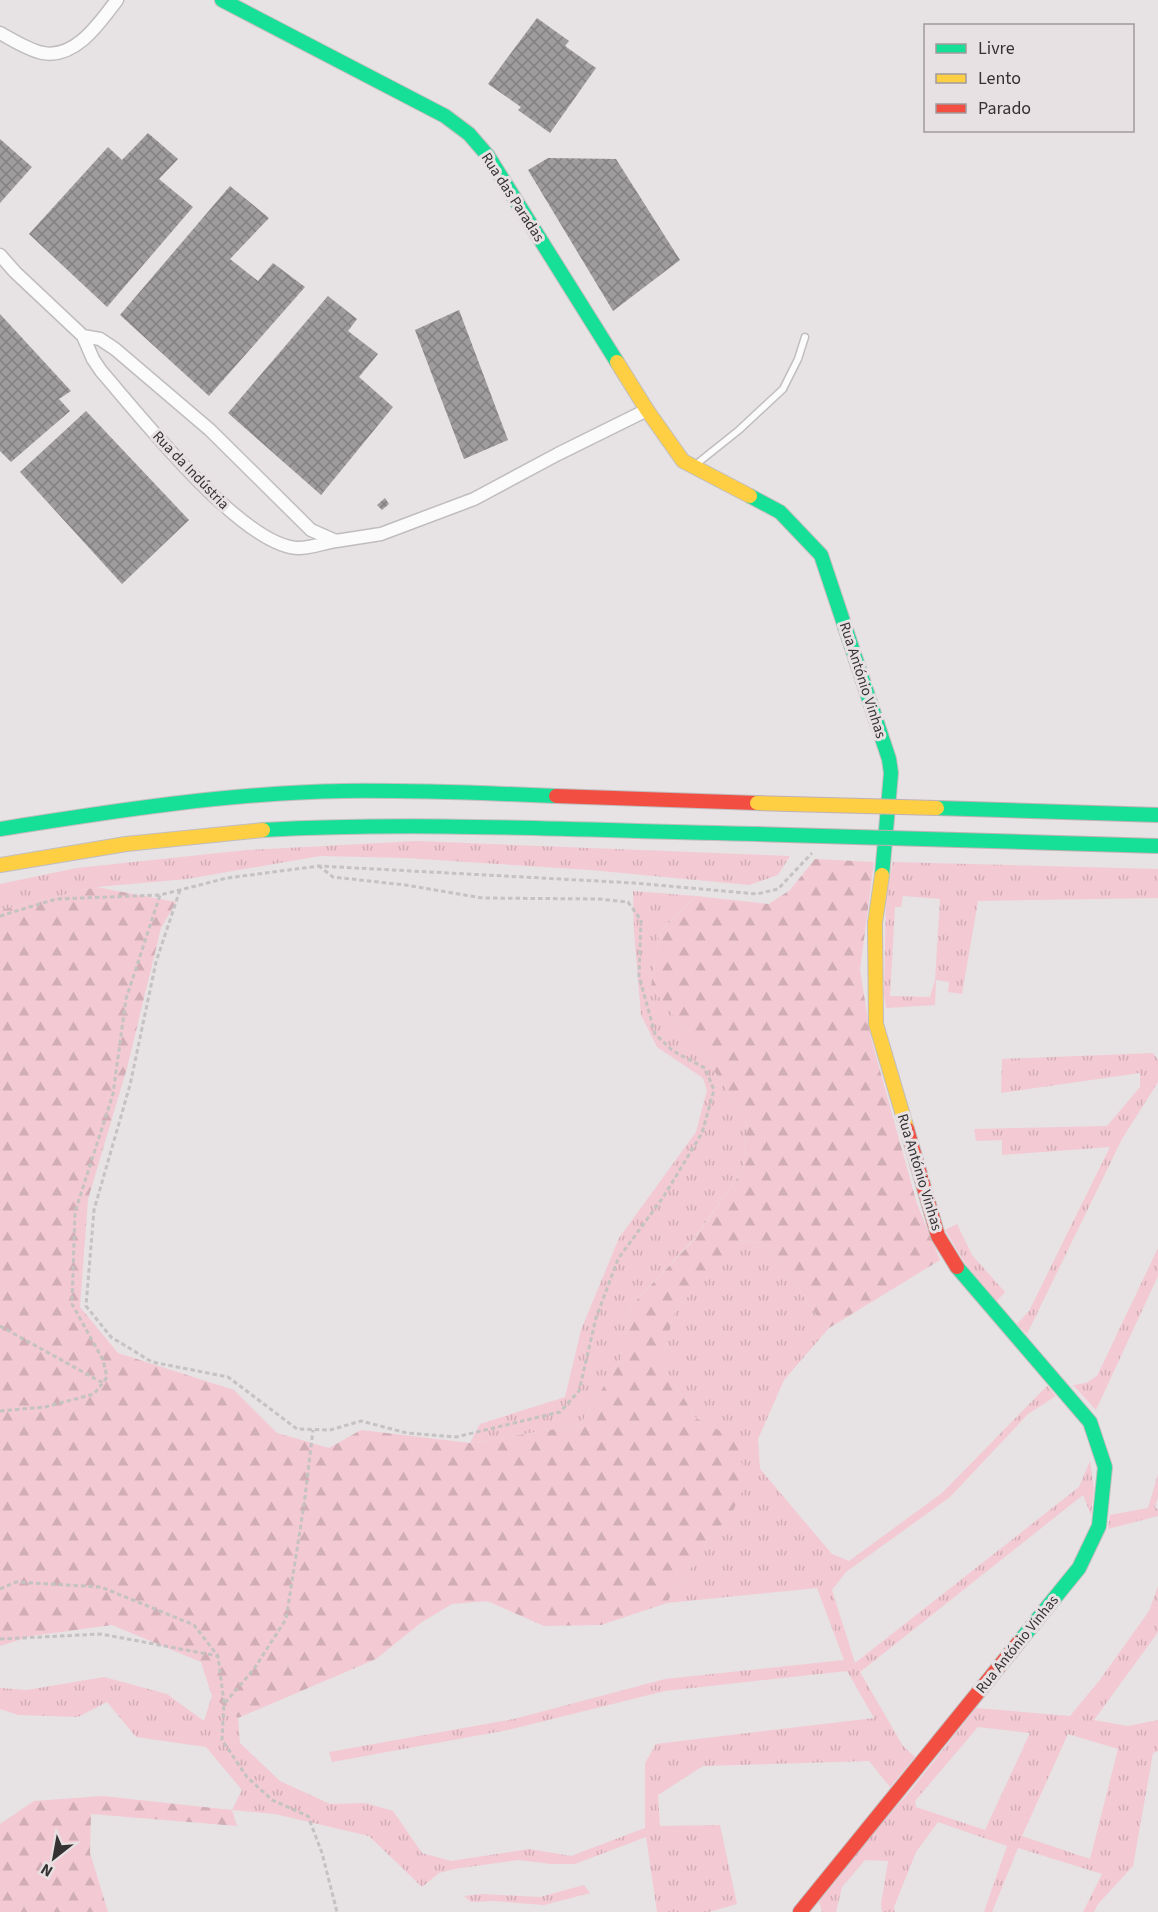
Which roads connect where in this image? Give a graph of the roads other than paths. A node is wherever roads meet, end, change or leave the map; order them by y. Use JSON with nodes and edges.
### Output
{"nodes":[{"id":1,"x":117,"y":0,"type":"edge"},
{"id":2,"x":222,"y":0,"type":"edge"},
{"id":3,"x":0,"y":33,"type":"edge"},
{"id":4,"x":0,"y":255,"type":"edge"},
{"id":5,"x":83,"y":336,"type":"junction"},
{"id":6,"x":805,"y":337,"type":"dead end"},
{"id":7,"x":647,"y":410,"type":"junction"},
{"id":8,"x":694,"y":466,"type":"junction"},
{"id":9,"x":336,"y":541,"type":"junction"},
{"id":10,"x":1158,"y":814,"type":"edge"},
{"id":11,"x":0,"y":829,"type":"edge"},
{"id":12,"x":1158,"y":846,"type":"edge"},
{"id":13,"x":0,"y":865,"type":"edge"},
{"id":14,"x":800,"y":1912,"type":"edge"}],
"edges":[{"from":1,"to":3,"type":"street"},
{"from":2,"to":7,"type":"main road","name":"Rua das Paradas"},
{"from":4,"to":5,"type":"street","name":"Rua da Indústria"},
{"from":5,"to":9,"type":"street","name":"Rua da Indústria"},
{"from":5,"to":9,"type":"street","name":"Rua da Indústria"},
{"from":6,"to":8,"type":"lane"},
{"from":7,"to":8,"type":"main road","name":"Rua António Vinhas"},
{"from":7,"to":9,"type":"street","name":"Rua da Indústria"},
{"from":8,"to":14,"type":"main road","name":"Rua António Vinhas"},
{"from":10,"to":11,"type":"main road","bridge":true},
{"from":12,"to":13,"type":"main road","bridge":true}]}
